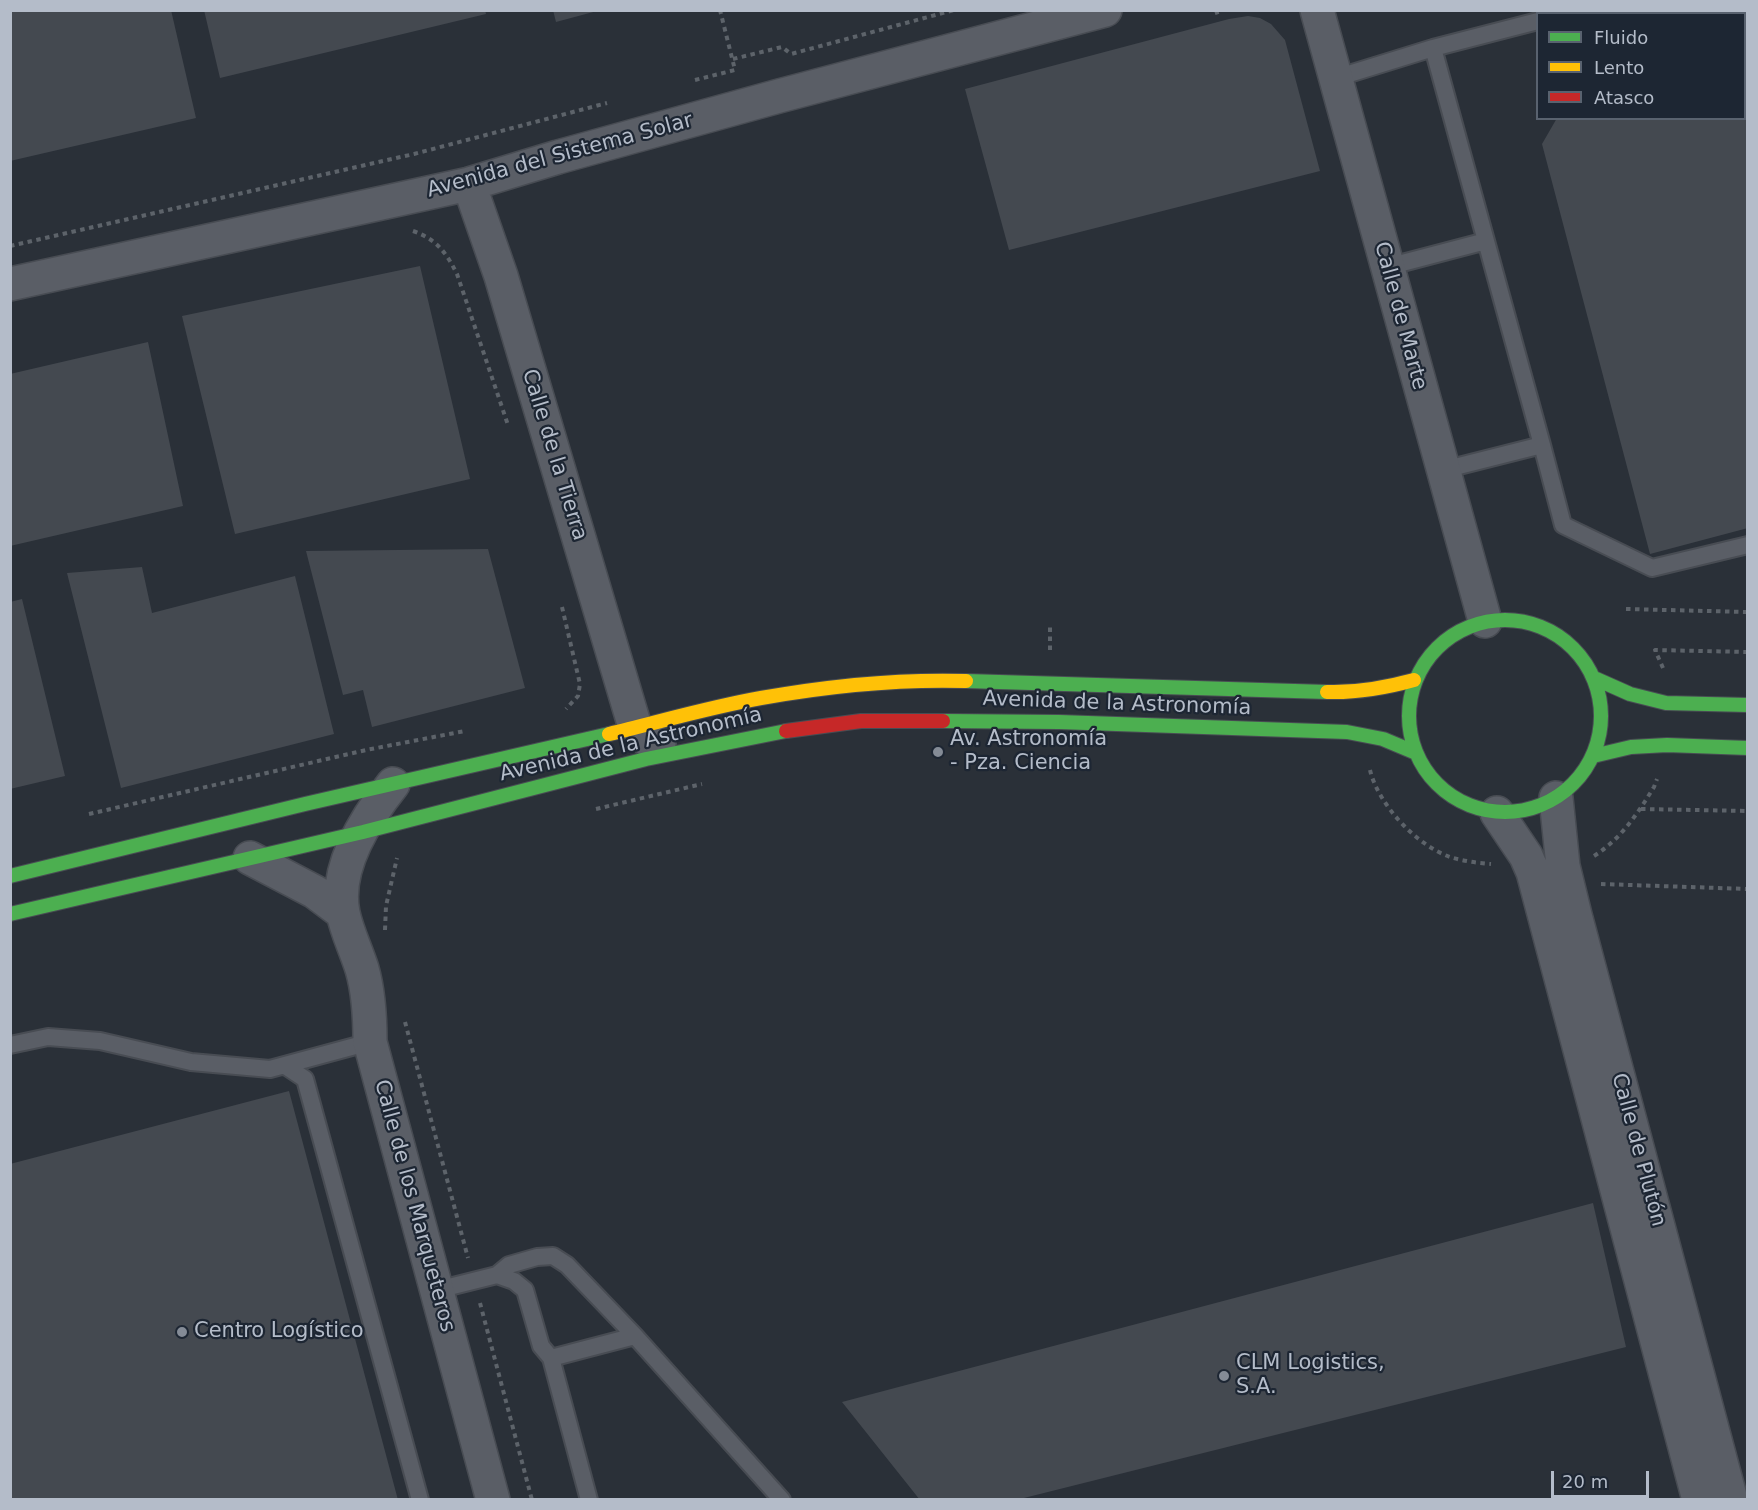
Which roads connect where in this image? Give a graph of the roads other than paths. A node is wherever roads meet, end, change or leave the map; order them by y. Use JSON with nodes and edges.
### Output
{"nodes":[{"id":1,"x":1105,"y":10,"type":"edge"},
{"id":2,"x":1317,"y":10,"type":"edge"},
{"id":3,"x":1536,"y":22,"type":"edge"},
{"id":4,"x":1433,"y":48,"type":"junction"},
{"id":5,"x":1336,"y":78,"type":"junction"},
{"id":6,"x":469,"y":184,"type":"junction"},
{"id":7,"x":1486,"y":241,"type":"junction"},
{"id":8,"x":1387,"y":267,"type":"junction"},
{"id":9,"x":10,"y":284,"type":"edge"},
{"id":10,"x":1542,"y":446,"type":"junction"},
{"id":11,"x":1443,"y":470,"type":"junction"},
{"id":12,"x":1748,"y":544,"type":"edge"},
{"id":13,"x":1485,"y":621,"type":"junction"},
{"id":14,"x":1594,"y":678,"type":"junction"},
{"id":15,"x":1414,"y":680,"type":"junction"},
{"id":16,"x":1748,"y":705,"type":"edge"},
{"id":17,"x":635,"y":727,"type":"junction"},
{"id":18,"x":693,"y":748,"type":"junction"},
{"id":19,"x":1748,"y":748,"type":"edge"},
{"id":20,"x":1414,"y":752,"type":"junction"},
{"id":21,"x":1593,"y":756,"type":"junction"},
{"id":22,"x":560,"y":782,"type":"junction"},
{"id":23,"x":393,"y":784,"type":"junction"},
{"id":24,"x":1556,"y":798,"type":"junction"},
{"id":25,"x":1497,"y":813,"type":"junction"},
{"id":26,"x":363,"y":832,"type":"junction"},
{"id":27,"x":250,"y":858,"type":"junction"},
{"id":28,"x":10,"y":876,"type":"edge"},
{"id":29,"x":343,"y":912,"type":"junction"},
{"id":30,"x":10,"y":914,"type":"edge"},
{"id":31,"x":370,"y":1042,"type":"junction"},
{"id":32,"x":10,"y":1045,"type":"edge"},
{"id":33,"x":284,"y":1065,"type":"junction"},
{"id":34,"x":497,"y":1275,"type":"junction"},
{"id":35,"x":437,"y":1290,"type":"junction"},
{"id":36,"x":635,"y":1336,"type":"junction"},
{"id":37,"x":551,"y":1358,"type":"junction"},
{"id":38,"x":1704,"y":1457,"type":"junction"},
{"id":39,"x":420,"y":1500,"type":"edge"},
{"id":40,"x":493,"y":1500,"type":"edge"},
{"id":41,"x":589,"y":1500,"type":"edge"},
{"id":42,"x":782,"y":1500,"type":"edge"},
{"id":43,"x":1700,"y":1500,"type":"edge"},
{"id":44,"x":1731,"y":1500,"type":"edge"},
{"id":45,"x":1740,"y":1500,"type":"edge"}],
"edges":[{"from":1,"to":6,"type":"street","name":"Avenida del Sistema Solar"},
{"from":2,"to":5,"type":"street","name":"Calle de Marte"},
{"from":3,"to":4,"type":"lane"},
{"from":4,"to":5,"type":"lane"},
{"from":4,"to":7,"type":"lane"},
{"from":5,"to":8,"type":"street","name":"Calle de Marte"},
{"from":6,"to":9,"type":"street","name":"Avenida del Sistema Solar"},
{"from":6,"to":17,"type":"street","name":"Calle de la Tierra"},
{"from":7,"to":8,"type":"lane"},
{"from":7,"to":10,"type":"lane"},
{"from":8,"to":11,"type":"street","name":"Calle de Marte"},
{"from":10,"to":11,"type":"lane"},
{"from":10,"to":12,"type":"lane"},
{"from":11,"to":13,"type":"street","name":"Calle de Marte"},
{"from":13,"to":14,"type":"street"},
{"from":13,"to":15,"type":"street"},
{"from":14,"to":16,"type":"street"},
{"from":14,"to":21,"type":"street"},
{"from":15,"to":17,"type":"street","name":"Avenida de la Astronomía"},
{"from":15,"to":20,"type":"street"},
{"from":17,"to":18,"type":"street"},
{"from":17,"to":22,"type":"street"},
{"from":17,"to":23,"type":"street","name":"Avenida de la Astronomía"},
{"from":18,"to":20,"type":"street","name":"Avenida de la Astronomía"},
{"from":18,"to":22,"type":"street","name":"Avenida de la Astronomía"},
{"from":19,"to":21,"type":"street"},
{"from":20,"to":25,"type":"street"},
{"from":21,"to":24,"type":"street"},
{"from":22,"to":26,"type":"street","name":"Avenida de la Astronomía"},
{"from":23,"to":26,"type":"street","name":"Calle de los Marqueteros"},
{"from":23,"to":28,"type":"street","name":"Avenida de la Astronomía"},
{"from":24,"to":25,"type":"street"},
{"from":24,"to":38,"type":"street","name":"Calle de Plutón"},
{"from":25,"to":38,"type":"street","name":"Calle de Plutón"},
{"from":26,"to":27,"type":"street","name":"Avenida de la Astronomía"},
{"from":26,"to":29,"type":"street","name":"Calle de los Marqueteros"},
{"from":27,"to":29,"type":"street"},
{"from":27,"to":30,"type":"street","name":"Avenida de la Astronomía"},
{"from":29,"to":31,"type":"street","name":"Calle de los Marqueteros"},
{"from":31,"to":33,"type":"lane"},
{"from":31,"to":35,"type":"street","name":"Calle de los Marqueteros"},
{"from":32,"to":33,"type":"lane"},
{"from":33,"to":39,"type":"lane"},
{"from":34,"to":35,"type":"lane"},
{"from":34,"to":36,"type":"lane"},
{"from":34,"to":37,"type":"lane"},
{"from":35,"to":40,"type":"street","name":"Calle de los Marqueteros"},
{"from":36,"to":37,"type":"lane"},
{"from":36,"to":42,"type":"lane"},
{"from":37,"to":41,"type":"lane"},
{"from":38,"to":43,"type":"street","name":"Calle de Plutón"},
{"from":38,"to":44,"type":"street","name":"Calle de Plutón"},
{"from":38,"to":45,"type":"street"}]}
